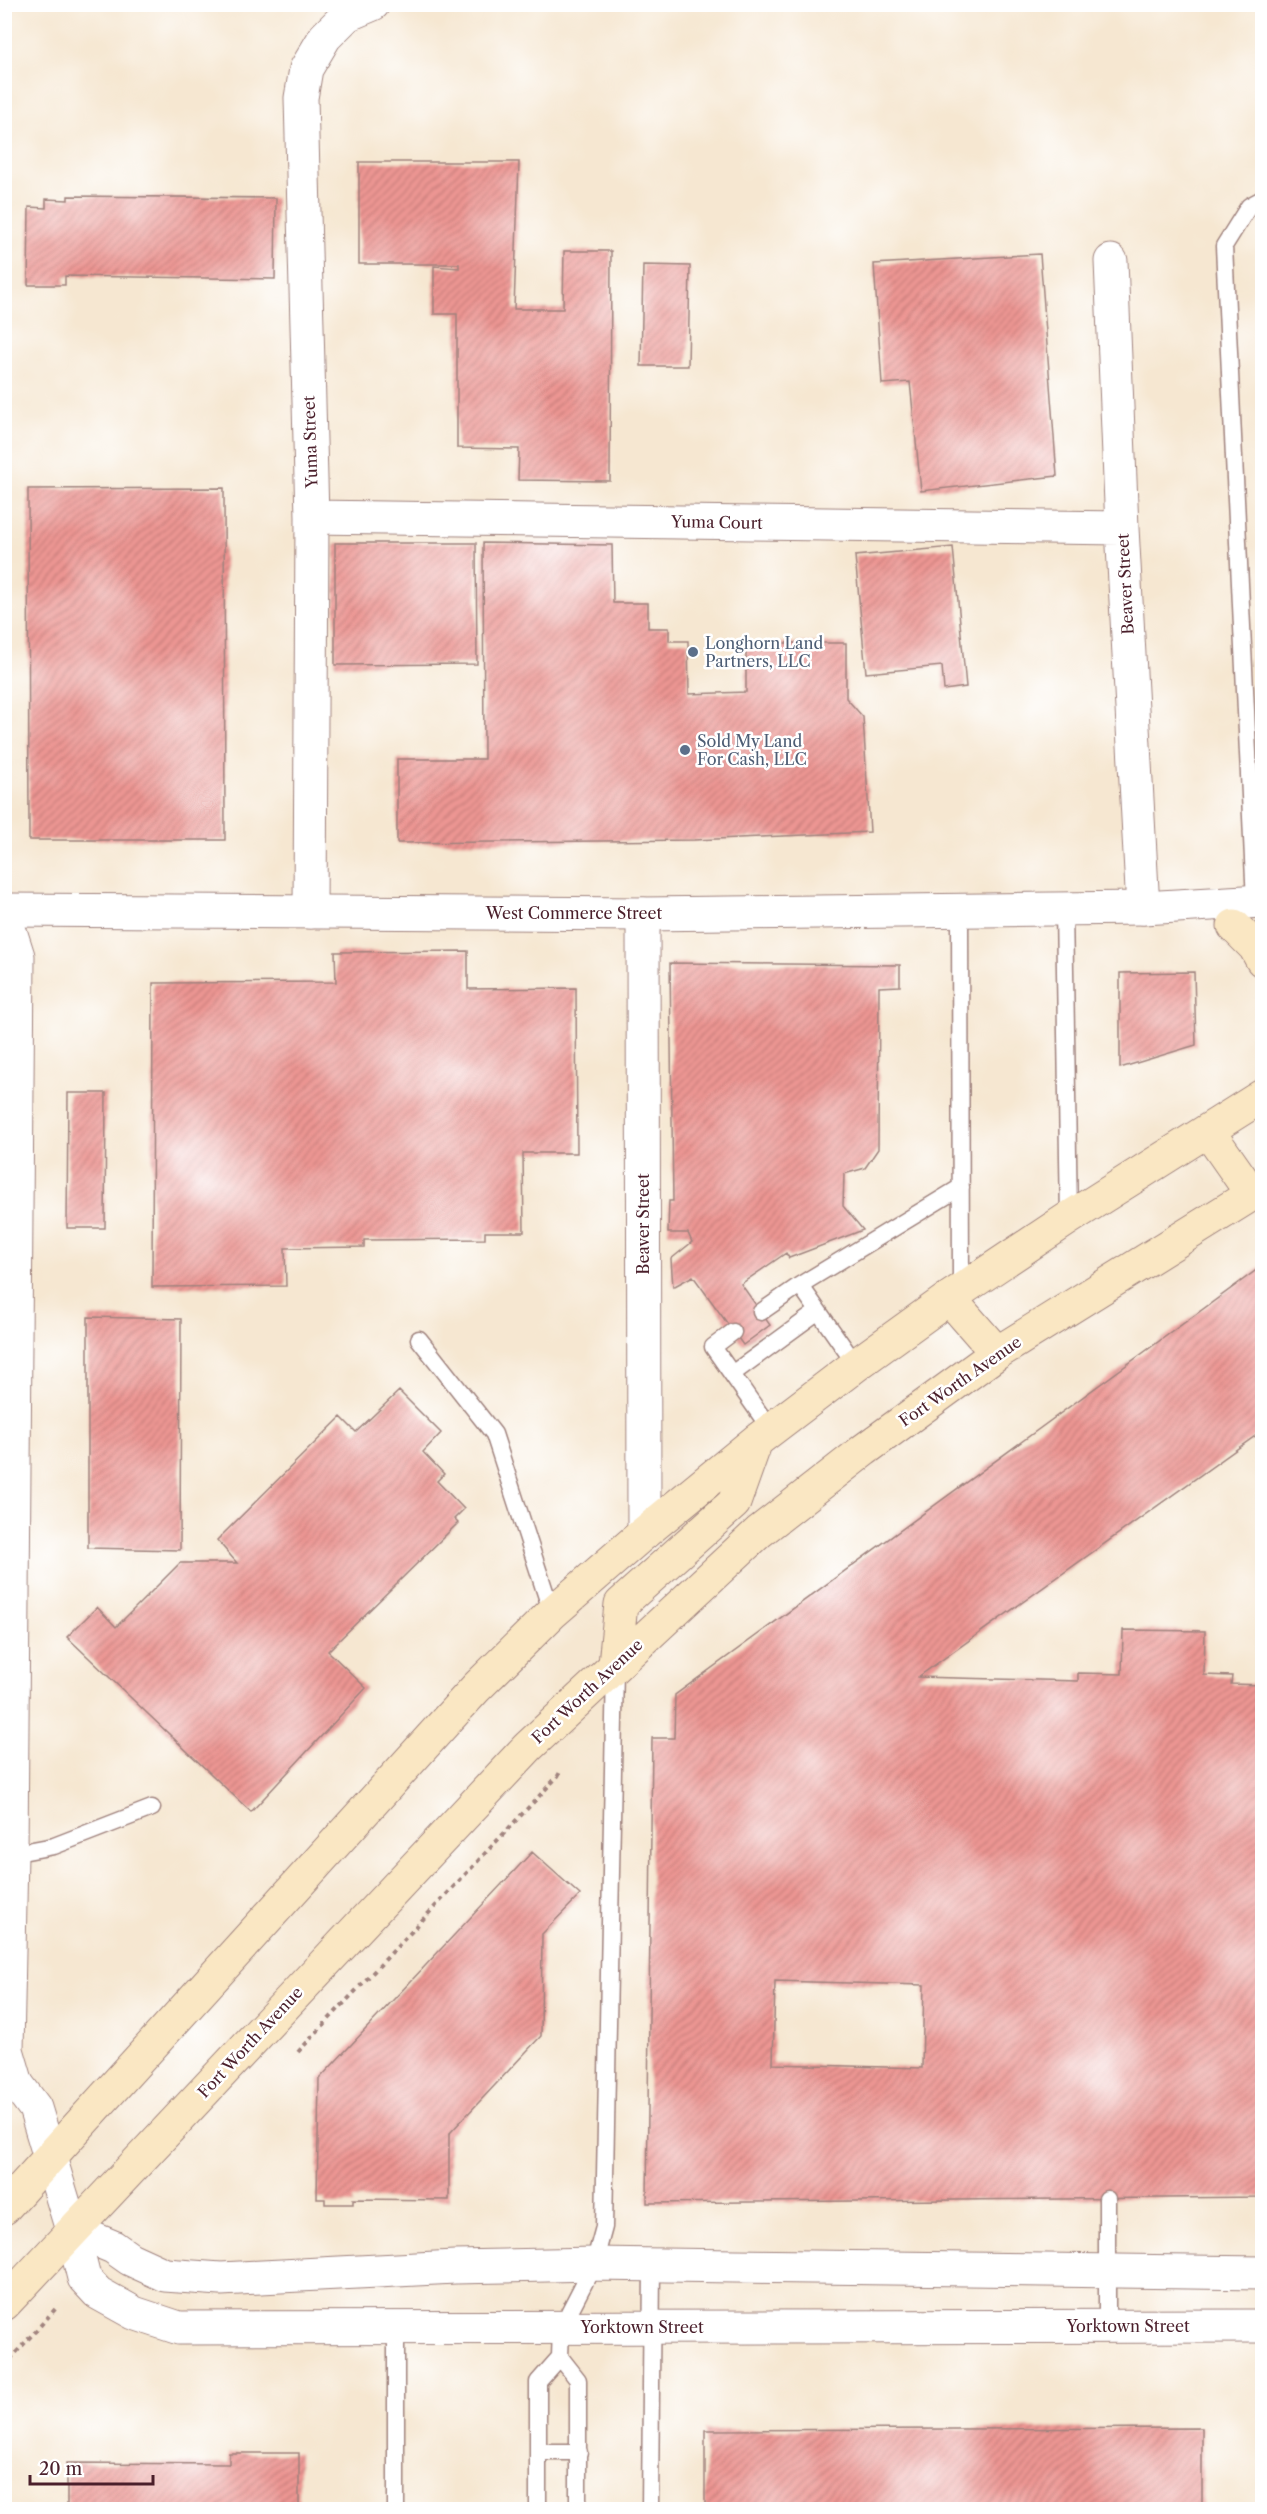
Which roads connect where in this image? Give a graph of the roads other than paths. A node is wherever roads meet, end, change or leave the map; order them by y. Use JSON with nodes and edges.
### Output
{"nodes":[{"id":1,"x":373,"y":4,"type":"edge"},
{"id":2,"x":1263,"y":199,"type":"edge"},
{"id":3,"x":1111,"y":261,"type":"dead end"},
{"id":4,"x":312,"y":517,"type":"junction"},
{"id":5,"x":1122,"y":528,"type":"junction"},
{"id":6,"x":1259,"y":901,"type":"edge"},
{"id":7,"x":1143,"y":908,"type":"junction"},
{"id":8,"x":1064,"y":909,"type":"junction"},
{"id":9,"x":4,"y":910,"type":"edge"},
{"id":10,"x":960,"y":910,"type":"junction"},
{"id":11,"x":310,"y":912,"type":"junction"},
{"id":12,"x":643,"y":914,"type":"junction"},
{"id":13,"x":4,"y":925,"type":"edge"},
{"id":14,"x":1248,"y":931,"type":"edge"},
{"id":15,"x":1263,"y":960,"type":"edge"},
{"id":16,"x":1262,"y":1094,"type":"edge"},
{"id":17,"x":1208,"y":1131,"type":"junction"},
{"id":18,"x":961,"y":1187,"type":"junction"},
{"id":19,"x":1257,"y":1191,"type":"edge"},
{"id":20,"x":1069,"y":1218,"type":"junction"},
{"id":21,"x":800,"y":1285,"type":"junction"},
{"id":22,"x":955,"y":1294,"type":"junction"},
{"id":23,"x":761,"y":1312,"type":"dead end"},
{"id":24,"x":817,"y":1312,"type":"junction"},
{"id":25,"x":733,"y":1332,"type":"dead end"},
{"id":26,"x":419,"y":1339,"type":"dead end"},
{"id":27,"x":997,"y":1353,"type":"junction"},
{"id":28,"x":856,"y":1365,"type":"junction"},
{"id":29,"x":732,"y":1374,"type":"junction"},
{"id":30,"x":763,"y":1436,"type":"junction"},
{"id":31,"x":9,"y":1487,"type":"edge"},
{"id":32,"x":644,"y":1533,"type":"junction"},
{"id":33,"x":552,"y":1613,"type":"junction"},
{"id":34,"x":615,"y":1664,"type":"junction"},
{"id":35,"x":152,"y":1808,"type":"dead end"},
{"id":36,"x":9,"y":1845,"type":"edge"},
{"id":37,"x":6,"y":2050,"type":"edge"},
{"id":38,"x":50,"y":2158,"type":"junction"},
{"id":39,"x":1107,"y":2199,"type":"dead end"},
{"id":40,"x":4,"y":2208,"type":"edge"},
{"id":41,"x":72,"y":2230,"type":"junction"},
{"id":42,"x":594,"y":2265,"type":"junction"},
{"id":43,"x":652,"y":2265,"type":"junction"},
{"id":44,"x":1107,"y":2269,"type":"junction"},
{"id":45,"x":1263,"y":2273,"type":"edge"},
{"id":46,"x":4,"y":2304,"type":"edge"},
{"id":47,"x":651,"y":2326,"type":"junction"},
{"id":48,"x":1107,"y":2326,"type":"junction"},
{"id":49,"x":1263,"y":2326,"type":"edge"},
{"id":50,"x":396,"y":2328,"type":"junction"},
{"id":51,"x":561,"y":2342,"type":"junction"},
{"id":52,"x":538,"y":2452,"type":"junction"},
{"id":53,"x":579,"y":2452,"type":"junction"},
{"id":54,"x":396,"y":2510,"type":"edge"},
{"id":55,"x":538,"y":2510,"type":"edge"},
{"id":56,"x":578,"y":2510,"type":"edge"},
{"id":57,"x":650,"y":2510,"type":"edge"}],
"edges":[{"from":1,"to":4,"type":"street","name":"Yuma Street"},
{"from":2,"to":6,"type":"lane"},
{"from":3,"to":5,"type":"street","name":"Beaver Street"},
{"from":4,"to":5,"type":"street","name":"Yuma Court"},
{"from":4,"to":11,"type":"street","name":"Yuma Street"},
{"from":5,"to":7,"type":"street","name":"Beaver Street"},
{"from":6,"to":7,"type":"street","name":"West Commerce Street"},
{"from":7,"to":8,"type":"street","name":"West Commerce Street"},
{"from":7,"to":14,"type":"street","name":"West Commerce Street"},
{"from":8,"to":10,"type":"street","name":"West Commerce Street"},
{"from":8,"to":20,"type":"lane"},
{"from":9,"to":11,"type":"street","name":"West Commerce Street"},
{"from":10,"to":12,"type":"street","name":"West Commerce Street"},
{"from":10,"to":18,"type":"lane"},
{"from":11,"to":12,"type":"street","name":"West Commerce Street"},
{"from":12,"to":32,"type":"street","name":"Beaver Street"},
{"from":13,"to":31,"type":"street","name":"Yorktown Street"},
{"from":14,"to":15,"type":"main road"},
{"from":16,"to":17,"type":"main road"},
{"from":17,"to":19,"type":"main road"},
{"from":17,"to":20,"type":"main road"},
{"from":18,"to":21,"type":"lane"},
{"from":18,"to":22,"type":"lane"},
{"from":19,"to":27,"type":"main road","name":"Fort Worth Avenue"},
{"from":20,"to":22,"type":"main road"},
{"from":21,"to":23,"type":"lane"},
{"from":21,"to":24,"type":"lane"},
{"from":22,"to":27,"type":"main road"},
{"from":22,"to":28,"type":"main road"},
{"from":24,"to":28,"type":"lane"},
{"from":24,"to":29,"type":"lane"},
{"from":25,"to":29,"type":"lane"},
{"from":26,"to":33,"type":"lane"},
{"from":27,"to":34,"type":"main road","name":"Fort Worth Avenue"},
{"from":28,"to":30,"type":"main road"},
{"from":29,"to":30,"type":"lane"},
{"from":30,"to":32,"type":"main road"},
{"from":30,"to":34,"type":"main road"},
{"from":31,"to":36,"type":"street","name":"Yorktown Street"},
{"from":32,"to":33,"type":"main road"},
{"from":33,"to":38,"type":"main road"},
{"from":34,"to":41,"type":"main road","name":"Fort Worth Avenue"},
{"from":34,"to":42,"type":"lane"},
{"from":35,"to":36,"type":"lane"},
{"from":36,"to":37,"type":"street","name":"Yorktown Street"},
{"from":37,"to":38,"type":"street","name":"Yorktown Street"},
{"from":38,"to":40,"type":"main road"},
{"from":38,"to":41,"type":"street","name":"Yorktown Street"},
{"from":39,"to":44,"type":"lane"},
{"from":41,"to":42,"type":"street"},
{"from":41,"to":46,"type":"main road","name":"Fort Worth Avenue"},
{"from":41,"to":50,"type":"street","name":"Yorktown Street"},
{"from":42,"to":43,"type":"street"},
{"from":42,"to":51,"type":"lane"},
{"from":43,"to":44,"type":"street"},
{"from":43,"to":47,"type":"lane"},
{"from":44,"to":45,"type":"street"},
{"from":44,"to":48,"type":"lane"},
{"from":47,"to":48,"type":"street","name":"Yorktown Street"},
{"from":47,"to":51,"type":"street","name":"Yorktown Street"},
{"from":47,"to":57,"type":"lane"},
{"from":48,"to":49,"type":"street","name":"Yorktown Street"},
{"from":50,"to":51,"type":"street","name":"Yorktown Street"},
{"from":50,"to":54,"type":"lane"},
{"from":51,"to":52,"type":"lane"},
{"from":51,"to":53,"type":"lane"},
{"from":52,"to":53,"type":"lane"},
{"from":52,"to":55,"type":"lane"},
{"from":53,"to":56,"type":"lane"}]}
